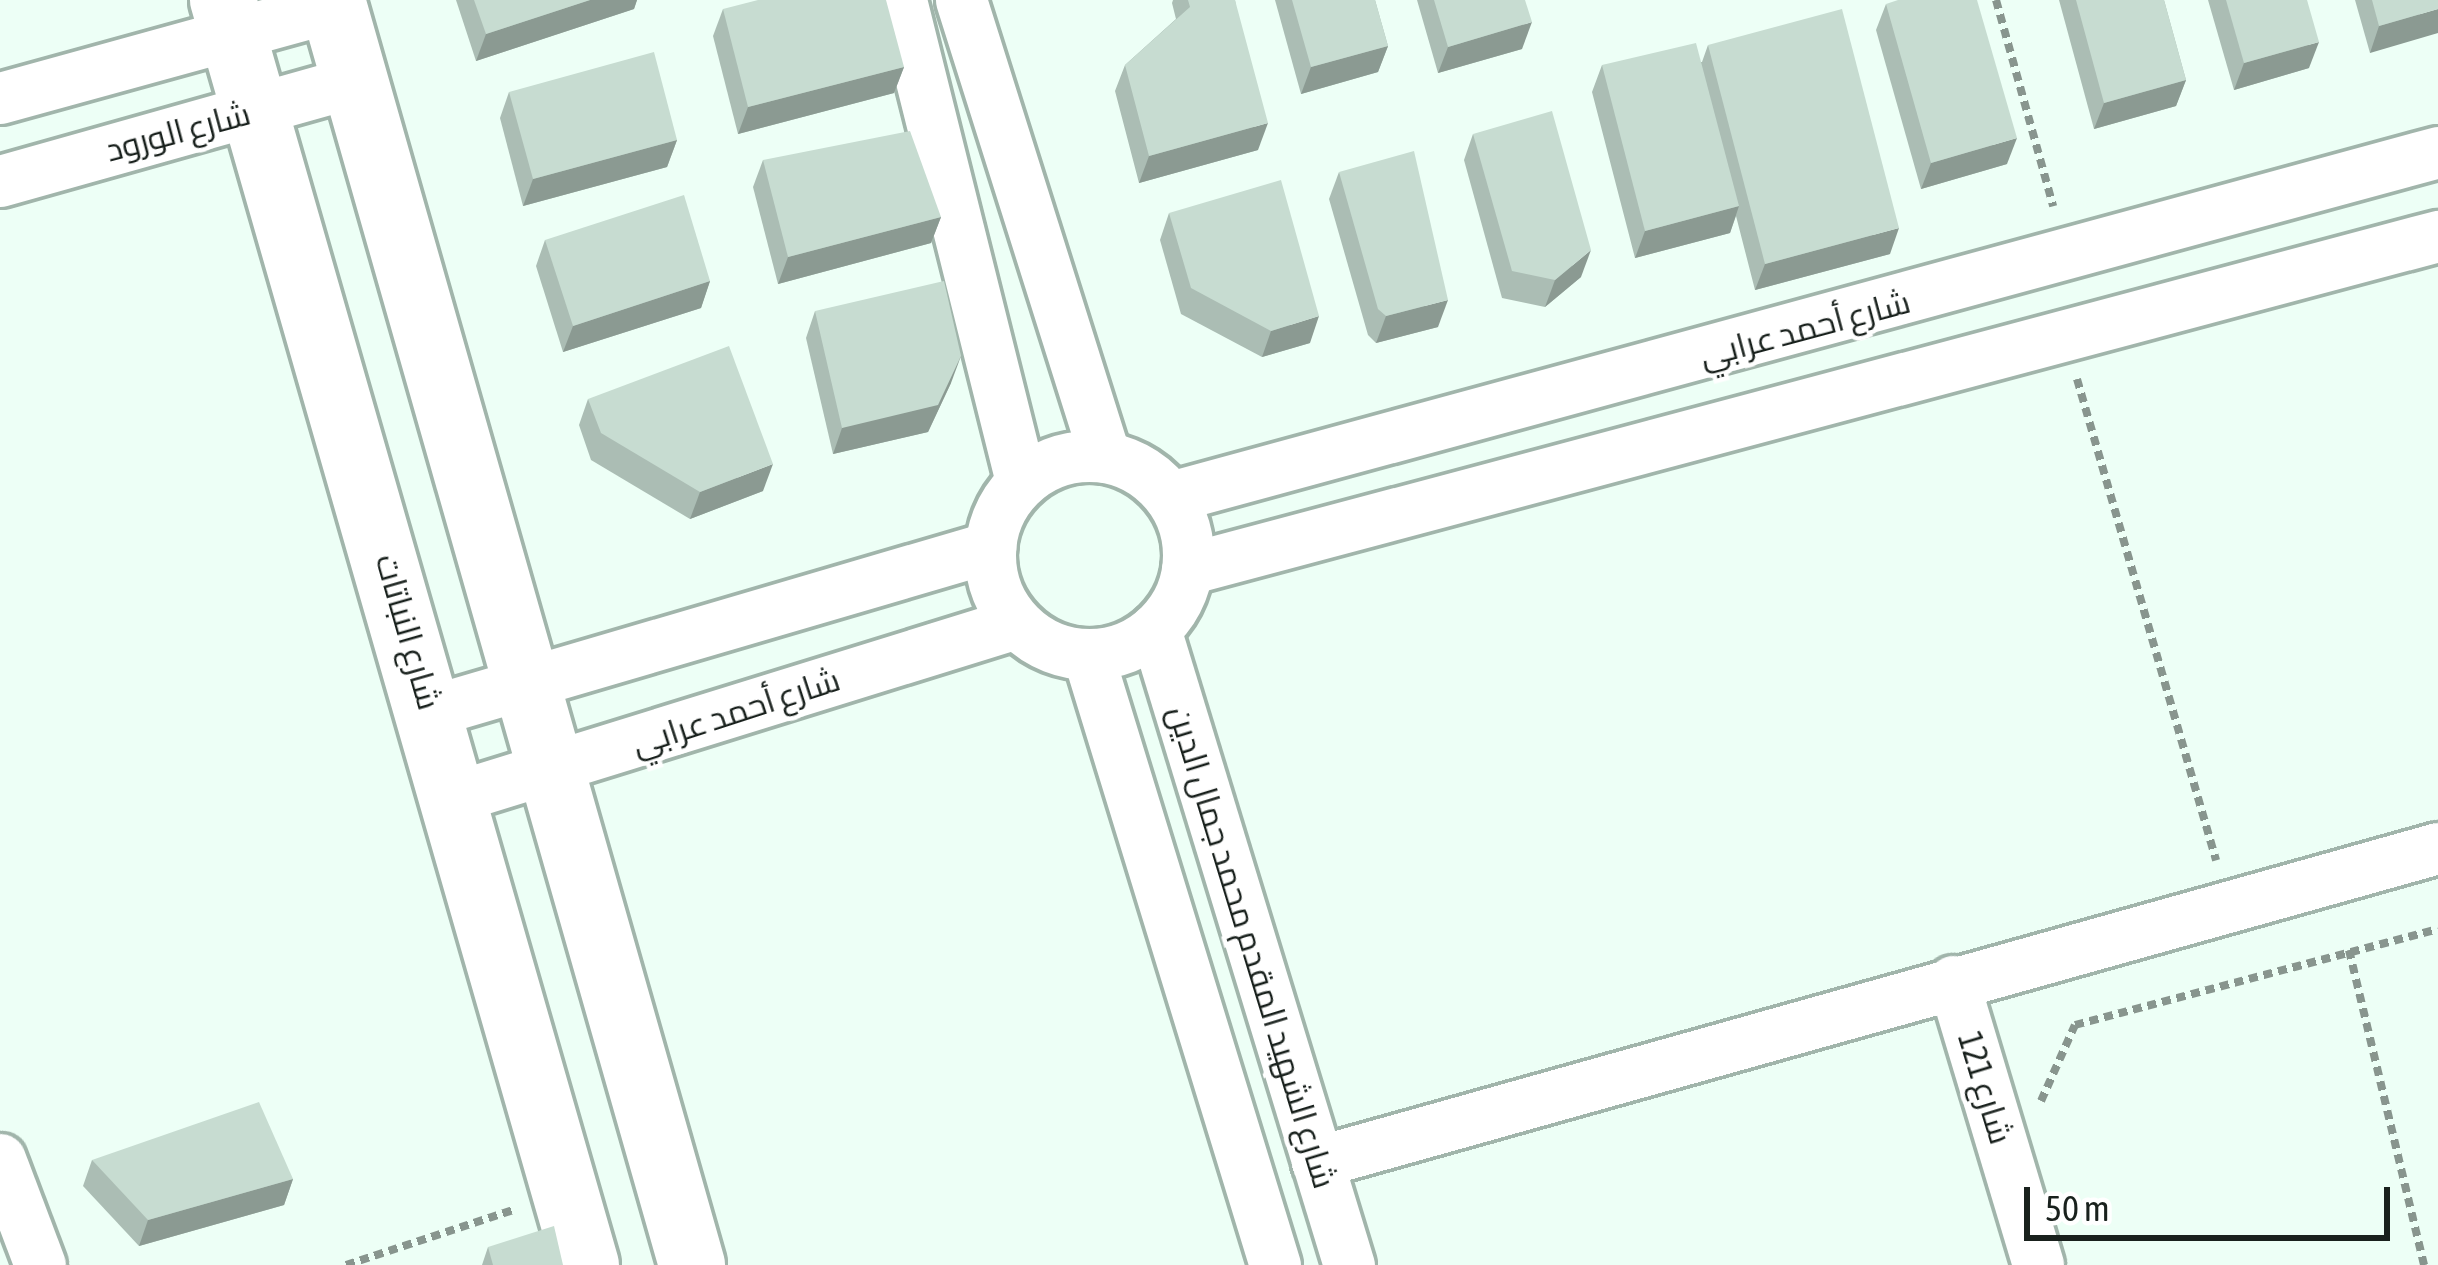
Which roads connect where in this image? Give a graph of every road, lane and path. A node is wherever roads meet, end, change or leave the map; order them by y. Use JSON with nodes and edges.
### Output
{"nodes":[{"id":1,"x":901,"y":0,"type":"edge"},
{"id":2,"x":962,"y":0,"type":"edge"},
{"id":3,"x":1996,"y":0,"type":"edge"},
{"id":4,"x":333,"y":3,"type":"edge"},
{"id":5,"x":228,"y":17,"type":"edge"},
{"id":6,"x":355,"y":81,"type":"junction"},
{"id":7,"x":0,"y":98,"type":"edge"},
{"id":8,"x":253,"y":111,"type":"junction"},
{"id":9,"x":2438,"y":152,"type":"edge"},
{"id":10,"x":0,"y":181,"type":"edge"},
{"id":11,"x":2438,"y":236,"type":"edge"},
{"id":12,"x":2068,"y":259,"type":"junction"},
{"id":13,"x":2067,"y":344,"type":"junction"},
{"id":14,"x":1105,"y":457,"type":"junction"},
{"id":15,"x":1021,"y":482,"type":"junction"},
{"id":16,"x":1170,"y":497,"type":"junction"},
{"id":17,"x":991,"y":547,"type":"junction"},
{"id":18,"x":1187,"y":569,"type":"junction"},
{"id":19,"x":1016,"y":623,"type":"junction"},
{"id":20,"x":1155,"y":629,"type":"junction"},
{"id":21,"x":1088,"y":655,"type":"junction"},
{"id":22,"x":526,"y":685,"type":"junction"},
{"id":23,"x":431,"y":712,"type":"junction"},
{"id":24,"x":551,"y":770,"type":"junction"},
{"id":25,"x":455,"y":797,"type":"junction"},
{"id":26,"x":2438,"y":848,"type":"edge"},
{"id":27,"x":2228,"y":902,"type":"junction"},
{"id":28,"x":2438,"y":928,"type":"edge"},
{"id":29,"x":2349,"y":950,"type":"junction"},
{"id":30,"x":1953,"y":981,"type":"junction"},
{"id":31,"x":2047,"y":1125,"type":"dead end"},
{"id":32,"x":0,"y":1159,"type":"edge"},
{"id":33,"x":1317,"y":1162,"type":"junction"},
{"id":34,"x":566,"y":1193,"type":"junction"},
{"id":35,"x":40,"y":1265,"type":"edge"},
{"id":36,"x":346,"y":1265,"type":"edge"},
{"id":37,"x":586,"y":1265,"type":"edge"},
{"id":38,"x":692,"y":1265,"type":"edge"},
{"id":39,"x":1276,"y":1265,"type":"edge"},
{"id":40,"x":1348,"y":1265,"type":"edge"},
{"id":41,"x":2038,"y":1265,"type":"edge"},
{"id":42,"x":2424,"y":1265,"type":"edge"}],
"edges":[{"from":1,"to":15,"type":"street"},
{"from":2,"to":14,"type":"street"},
{"from":3,"to":12,"type":"path"},
{"from":4,"to":5,"type":"street"},
{"from":4,"to":6,"type":"street"},
{"from":5,"to":7,"type":"street"},
{"from":5,"to":8,"type":"street","name":"شارع النباتات"},
{"from":6,"to":8,"type":"street","name":"شارع الورود"},
{"from":6,"to":22,"type":"street"},
{"from":8,"to":10,"type":"street","name":"شارع الورود"},
{"from":8,"to":23,"type":"street","name":"شارع النباتات"},
{"from":9,"to":12,"type":"street","name":"شارع أحمد عرابي"},
{"from":11,"to":13,"type":"street"},
{"from":12,"to":16,"type":"street","name":"شارع أحمد عرابي"},
{"from":13,"to":18,"type":"street"},
{"from":13,"to":27,"type":"path"},
{"from":14,"to":15,"type":"street"},
{"from":14,"to":16,"type":"street"},
{"from":15,"to":17,"type":"street"},
{"from":16,"to":18,"type":"street"},
{"from":17,"to":19,"type":"street"},
{"from":17,"to":22,"type":"street"},
{"from":18,"to":20,"type":"street"},
{"from":19,"to":21,"type":"street"},
{"from":19,"to":24,"type":"street","name":"شارع أحمد عرابي"},
{"from":20,"to":21,"type":"street"},
{"from":20,"to":33,"type":"street","name":"شارع الشهيد المقدم محمد جمال الدين"},
{"from":21,"to":39,"type":"street"},
{"from":22,"to":23,"type":"street"},
{"from":22,"to":24,"type":"street"},
{"from":23,"to":25,"type":"street","name":"شارع النباتات"},
{"from":24,"to":25,"type":"street","name":"شارع أحمد عرابي"},
{"from":24,"to":38,"type":"street"},
{"from":25,"to":34,"type":"street","name":"شارع النباتات"},
{"from":26,"to":27,"type":"street"},
{"from":27,"to":30,"type":"street"},
{"from":28,"to":29,"type":"path"},
{"from":29,"to":31,"type":"path"},
{"from":29,"to":42,"type":"path"},
{"from":30,"to":33,"type":"street"},
{"from":30,"to":41,"type":"street","name":"شارع 121"},
{"from":32,"to":35,"type":"street"},
{"from":33,"to":40,"type":"street","name":"شارع الشهيد المقدم محمد جمال الدين"},
{"from":34,"to":36,"type":"path"},
{"from":34,"to":37,"type":"street","name":"شارع النباتات"}]}
